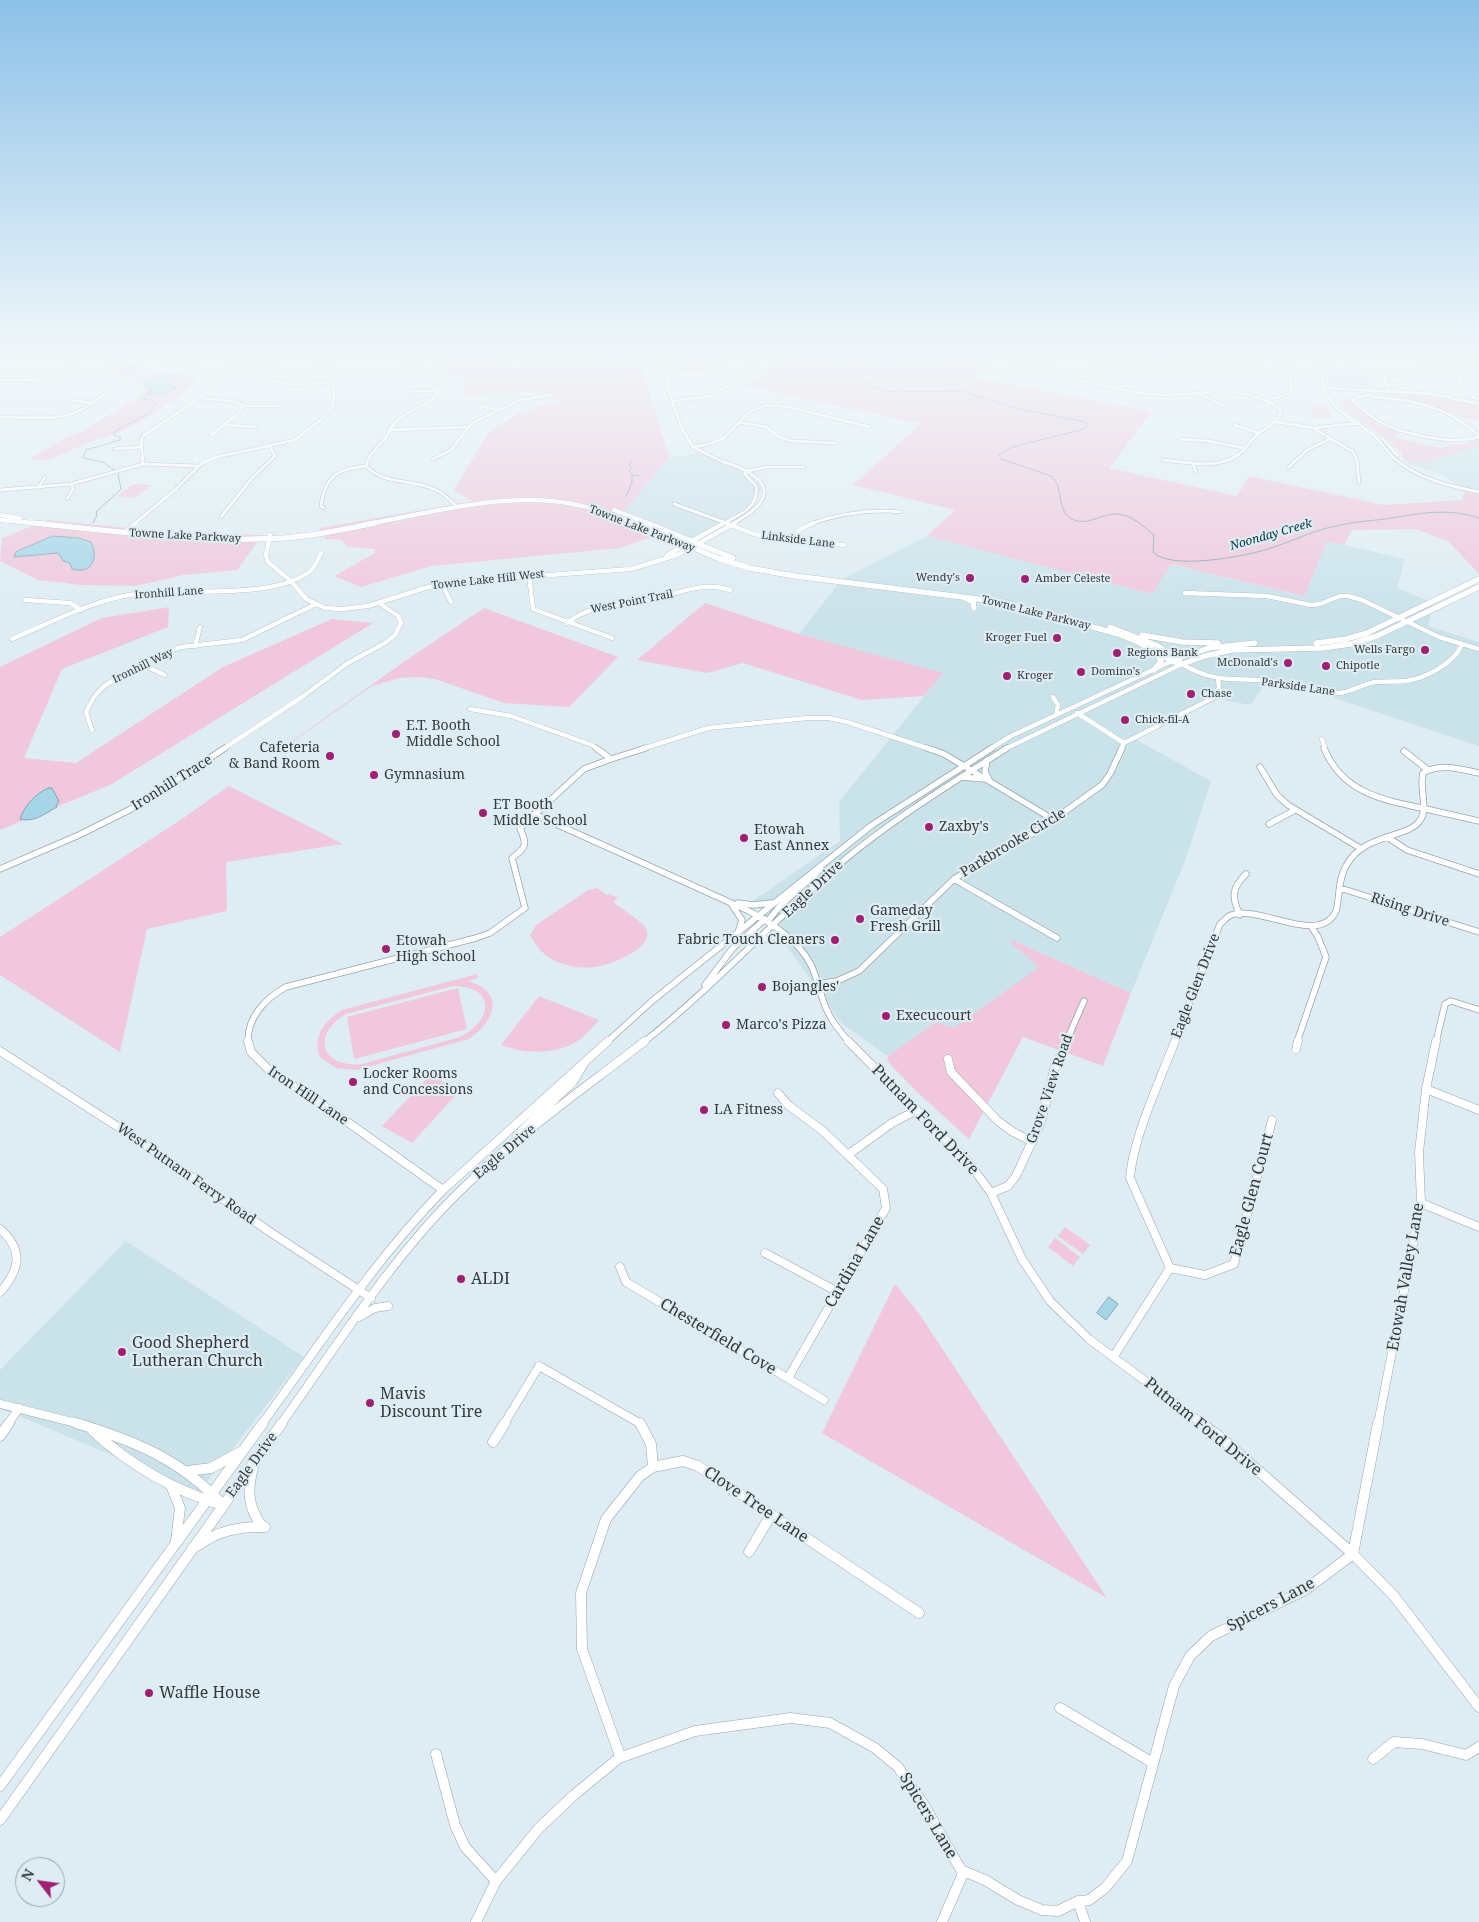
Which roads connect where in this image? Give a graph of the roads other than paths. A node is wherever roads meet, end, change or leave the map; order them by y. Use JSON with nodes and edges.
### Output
{"nodes":[{"id":1,"x":141,"y":442,"type":"edge"},
{"id":2,"x":288,"y":442,"type":"edge"},
{"id":3,"x":383,"y":442,"type":"edge"},
{"id":4,"x":458,"y":442,"type":"edge"},
{"id":5,"x":691,"y":442,"type":"edge"},
{"id":6,"x":714,"y":442,"type":"edge"},
{"id":7,"x":807,"y":442,"type":"edge"},
{"id":8,"x":1212,"y":442,"type":"edge"},
{"id":9,"x":1249,"y":442,"type":"edge"},
{"id":10,"x":1326,"y":442,"type":"edge"},
{"id":11,"x":1334,"y":442,"type":"edge"},
{"id":12,"x":1380,"y":442,"type":"edge"},
{"id":13,"x":1385,"y":442,"type":"edge"},
{"id":14,"x":836,"y":443,"type":"dead end"},
{"id":15,"x":270,"y":446,"type":"junction"},
{"id":16,"x":141,"y":447,"type":"junction"},
{"id":17,"x":694,"y":447,"type":"junction"},
{"id":18,"x":1244,"y":448,"type":"junction"},
{"id":19,"x":114,"y":449,"type":"dead end"},
{"id":20,"x":433,"y":459,"type":"dead end"},
{"id":21,"x":1163,"y":460,"type":"dead end"},
{"id":22,"x":1192,"y":462,"type":"junction"},
{"id":23,"x":144,"y":464,"type":"junction"},
{"id":24,"x":198,"y":466,"type":"junction"},
{"id":25,"x":366,"y":466,"type":"junction"},
{"id":26,"x":804,"y":467,"type":"dead end"},
{"id":27,"x":1289,"y":467,"type":"dead end"},
{"id":28,"x":745,"y":472,"type":"junction"},
{"id":29,"x":1196,"y":472,"type":"dead end"},
{"id":30,"x":45,"y":477,"type":"dead end"},
{"id":31,"x":1359,"y":482,"type":"dead end"},
{"id":32,"x":70,"y":484,"type":"junction"},
{"id":33,"x":38,"y":488,"type":"junction"},
{"id":34,"x":0,"y":490,"type":"edge"},
{"id":35,"x":1479,"y":490,"type":"edge"},
{"id":36,"x":67,"y":499,"type":"dead end"},
{"id":37,"x":674,"y":504,"type":"dead end"},
{"id":38,"x":456,"y":506,"type":"junction"},
{"id":39,"x":324,"y":508,"type":"dead end"},
{"id":40,"x":901,"y":512,"type":"dead end"},
{"id":41,"x":0,"y":515,"type":"edge"},
{"id":42,"x":221,"y":517,"type":"dead end"},
{"id":43,"x":0,"y":520,"type":"edge"},
{"id":44,"x":726,"y":525,"type":"junction"},
{"id":45,"x":125,"y":531,"type":"junction"},
{"id":46,"x":269,"y":537,"type":"junction"},
{"id":47,"x":793,"y":540,"type":"junction"},
{"id":48,"x":692,"y":544,"type":"junction"},
{"id":49,"x":844,"y":545,"type":"dead end"},
{"id":50,"x":321,"y":553,"type":"dead end"},
{"id":51,"x":529,"y":575,"type":"junction"},
{"id":52,"x":1479,"y":579,"type":"edge"},
{"id":53,"x":289,"y":581,"type":"junction"},
{"id":54,"x":441,"y":583,"type":"junction"},
{"id":55,"x":1479,"y":587,"type":"edge"},
{"id":56,"x":730,"y":590,"type":"dead end"},
{"id":57,"x":1185,"y":593,"type":"dead end"},
{"id":58,"x":954,"y":595,"type":"junction"},
{"id":59,"x":25,"y":600,"type":"dead end"},
{"id":60,"x":451,"y":602,"type":"dead end"},
{"id":61,"x":379,"y":603,"type":"junction"},
{"id":62,"x":316,"y":604,"type":"junction"},
{"id":63,"x":974,"y":608,"type":"dead end"},
{"id":64,"x":81,"y":610,"type":"junction"},
{"id":65,"x":1399,"y":618,"type":"junction"},
{"id":66,"x":567,"y":622,"type":"junction"},
{"id":67,"x":1407,"y":622,"type":"junction"},
{"id":68,"x":200,"y":627,"type":"dead end"},
{"id":69,"x":1123,"y":631,"type":"junction"},
{"id":70,"x":612,"y":638,"type":"dead end"},
{"id":71,"x":12,"y":639,"type":"dead end"},
{"id":72,"x":1247,"y":643,"type":"junction"},
{"id":73,"x":1462,"y":645,"type":"junction"},
{"id":74,"x":195,"y":646,"type":"junction"},
{"id":75,"x":1479,"y":649,"type":"edge"},
{"id":76,"x":1155,"y":652,"type":"junction"},
{"id":77,"x":1175,"y":660,"type":"junction"},
{"id":78,"x":141,"y":664,"type":"junction"},
{"id":79,"x":1182,"y":664,"type":"junction"},
{"id":80,"x":1154,"y":670,"type":"junction"},
{"id":81,"x":165,"y":675,"type":"dead end"},
{"id":82,"x":1218,"y":679,"type":"junction"},
{"id":83,"x":1053,"y":697,"type":"dead end"},
{"id":84,"x":1095,"y":705,"type":"junction"},
{"id":85,"x":470,"y":709,"type":"dead end"},
{"id":86,"x":1077,"y":713,"type":"junction"},
{"id":87,"x":1056,"y":715,"type":"junction"},
{"id":88,"x":1094,"y":725,"type":"junction"},
{"id":89,"x":92,"y":730,"type":"dead end"},
{"id":90,"x":1322,"y":739,"type":"dead end"},
{"id":91,"x":1124,"y":743,"type":"junction"},
{"id":92,"x":1404,"y":751,"type":"dead end"},
{"id":93,"x":611,"y":759,"type":"junction"},
{"id":94,"x":987,"y":760,"type":"junction"},
{"id":95,"x":963,"y":765,"type":"junction"},
{"id":96,"x":1260,"y":767,"type":"dead end"},
{"id":97,"x":972,"y":770,"type":"junction"},
{"id":98,"x":1428,"y":770,"type":"junction"},
{"id":99,"x":1479,"y":773,"type":"edge"},
{"id":100,"x":960,"y":778,"type":"junction"},
{"id":101,"x":990,"y":781,"type":"junction"},
{"id":102,"x":1424,"y":809,"type":"junction"},
{"id":103,"x":1295,"y":810,"type":"junction"},
{"id":104,"x":534,"y":814,"type":"junction"},
{"id":105,"x":1054,"y":820,"type":"junction"},
{"id":106,"x":1479,"y":821,"type":"edge"},
{"id":107,"x":1269,"y":824,"type":"dead end"},
{"id":108,"x":1387,"y":837,"type":"junction"},
{"id":109,"x":1360,"y":848,"type":"junction"},
{"id":110,"x":825,"y":863,"type":"junction"},
{"id":111,"x":0,"y":869,"type":"edge"},
{"id":112,"x":1246,"y":874,"type":"dead end"},
{"id":113,"x":1479,"y":874,"type":"edge"},
{"id":114,"x":954,"y":879,"type":"junction"},
{"id":115,"x":1340,"y":888,"type":"junction"},
{"id":116,"x":776,"y":901,"type":"junction"},
{"id":117,"x":730,"y":902,"type":"junction"},
{"id":118,"x":1240,"y":915,"type":"junction"},
{"id":119,"x":758,"y":916,"type":"junction"},
{"id":120,"x":769,"y":922,"type":"junction"},
{"id":121,"x":1311,"y":926,"type":"junction"},
{"id":122,"x":738,"y":931,"type":"junction"},
{"id":123,"x":1479,"y":932,"type":"edge"},
{"id":124,"x":789,"y":938,"type":"junction"},
{"id":125,"x":1057,"y":938,"type":"dead end"},
{"id":126,"x":755,"y":942,"type":"junction"},
{"id":127,"x":818,"y":984,"type":"junction"},
{"id":128,"x":700,"y":993,"type":"junction"},
{"id":129,"x":1084,"y":1001,"type":"dead end"},
{"id":130,"x":1479,"y":1010,"type":"edge"},
{"id":131,"x":1296,"y":1049,"type":"dead end"},
{"id":132,"x":0,"y":1051,"type":"edge"},
{"id":133,"x":948,"y":1059,"type":"dead end"},
{"id":134,"x":585,"y":1061,"type":"junction"},
{"id":135,"x":1426,"y":1089,"type":"junction"},
{"id":136,"x":778,"y":1093,"type":"dead end"},
{"id":137,"x":917,"y":1110,"type":"junction"},
{"id":138,"x":1479,"y":1110,"type":"edge"},
{"id":139,"x":1272,"y":1120,"type":"dead end"},
{"id":140,"x":517,"y":1136,"type":"dead end"},
{"id":141,"x":1033,"y":1142,"type":"junction"},
{"id":142,"x":849,"y":1154,"type":"junction"},
{"id":143,"x":443,"y":1190,"type":"junction"},
{"id":144,"x":991,"y":1193,"type":"junction"},
{"id":145,"x":1421,"y":1203,"type":"junction"},
{"id":146,"x":1479,"y":1227,"type":"edge"},
{"id":147,"x":0,"y":1229,"type":"edge"},
{"id":148,"x":765,"y":1253,"type":"dead end"},
{"id":149,"x":620,"y":1266,"type":"dead end"},
{"id":150,"x":1170,"y":1268,"type":"junction"},
{"id":151,"x":359,"y":1290,"type":"junction"},
{"id":152,"x":0,"y":1292,"type":"edge"},
{"id":153,"x":838,"y":1292,"type":"junction"},
{"id":154,"x":372,"y":1298,"type":"junction"},
{"id":155,"x":388,"y":1306,"type":"dead end"},
{"id":156,"x":356,"y":1319,"type":"junction"},
{"id":157,"x":1114,"y":1356,"type":"junction"},
{"id":158,"x":788,"y":1378,"type":"junction"},
{"id":159,"x":824,"y":1400,"type":"dead end"},
{"id":160,"x":0,"y":1404,"type":"edge"},
{"id":161,"x":19,"y":1408,"type":"junction"},
{"id":162,"x":91,"y":1429,"type":"junction"},
{"id":163,"x":0,"y":1436,"type":"edge"},
{"id":164,"x":493,"y":1442,"type":"dead end"},
{"id":165,"x":243,"y":1451,"type":"junction"},
{"id":166,"x":255,"y":1461,"type":"junction"},
{"id":167,"x":653,"y":1467,"type":"junction"},
{"id":168,"x":187,"y":1471,"type":"junction"},
{"id":169,"x":172,"y":1488,"type":"junction"},
{"id":170,"x":210,"y":1497,"type":"junction"},
{"id":171,"x":223,"y":1505,"type":"junction"},
{"id":172,"x":771,"y":1515,"type":"junction"},
{"id":173,"x":176,"y":1543,"type":"junction"},
{"id":174,"x":749,"y":1552,"type":"dead end"},
{"id":175,"x":189,"y":1554,"type":"junction"},
{"id":176,"x":1353,"y":1554,"type":"junction"},
{"id":177,"x":919,"y":1613,"type":"dead end"},
{"id":178,"x":1479,"y":1707,"type":"edge"},
{"id":179,"x":1060,"y":1708,"type":"dead end"},
{"id":180,"x":1479,"y":1747,"type":"edge"},
{"id":181,"x":436,"y":1754,"type":"dead end"},
{"id":182,"x":619,"y":1758,"type":"junction"},
{"id":183,"x":1373,"y":1759,"type":"dead end"},
{"id":184,"x":1153,"y":1763,"type":"junction"},
{"id":185,"x":0,"y":1786,"type":"edge"},
{"id":186,"x":0,"y":1820,"type":"edge"},
{"id":187,"x":961,"y":1870,"type":"junction"},
{"id":188,"x":496,"y":1881,"type":"junction"},
{"id":189,"x":1078,"y":1901,"type":"junction"},
{"id":190,"x":476,"y":1922,"type":"edge"},
{"id":191,"x":942,"y":1922,"type":"edge"},
{"id":192,"x":1085,"y":1922,"type":"edge"}],
"edges":[{"from":1,"to":16,"type":"street"},
{"from":2,"to":15,"type":"street"},
{"from":3,"to":25,"type":"street"},
{"from":4,"to":20,"type":"street"},
{"from":5,"to":17,"type":"street"},
{"from":6,"to":17,"type":"street"},
{"from":7,"to":14,"type":"street"},
{"from":8,"to":18,"type":"street"},
{"from":9,"to":18,"type":"street"},
{"from":10,"to":27,"type":"street"},
{"from":11,"to":31,"type":"street"},
{"from":12,"to":35,"type":"street"},
{"from":13,"to":35,"type":"street"},
{"from":15,"to":24,"type":"street"},
{"from":15,"to":42,"type":"street"},
{"from":16,"to":19,"type":"street"},
{"from":16,"to":23,"type":"street"},
{"from":17,"to":28,"type":"street"},
{"from":18,"to":22,"type":"street"},
{"from":21,"to":22,"type":"street"},
{"from":22,"to":29,"type":"street"},
{"from":23,"to":24,"type":"street"},
{"from":23,"to":32,"type":"street"},
{"from":24,"to":45,"type":"street"},
{"from":25,"to":38,"type":"street"},
{"from":25,"to":39,"type":"street"},
{"from":26,"to":28,"type":"street"},
{"from":28,"to":44,"type":"street","name":"Towne Lake Hill West"},
{"from":30,"to":33,"type":"street"},
{"from":32,"to":33,"type":"street"},
{"from":32,"to":36,"type":"street"},
{"from":33,"to":34,"type":"street"},
{"from":37,"to":44,"type":"street","name":"Linkside Lane"},
{"from":38,"to":46,"type":"main road","name":"Towne Lake Parkway"},
{"from":38,"to":48,"type":"main road","name":"Towne Lake Parkway"},
{"from":40,"to":47,"type":"street"},
{"from":41,"to":45,"type":"main road","name":"Towne Lake Parkway"},
{"from":43,"to":45,"type":"main road","name":"Towne Lake Parkway"},
{"from":44,"to":47,"type":"street","name":"Linkside Lane"},
{"from":44,"to":48,"type":"street","name":"Towne Lake Hill West"},
{"from":45,"to":46,"type":"main road","name":"Towne Lake Parkway"},
{"from":46,"to":53,"type":"street","name":"Towne Lake Hill West"},
{"from":47,"to":49,"type":"street","name":"Linkside Lane"},
{"from":48,"to":51,"type":"street","name":"Towne Lake Hill West"},
{"from":48,"to":58,"type":"main road","name":"Towne Lake Parkway"},
{"from":48,"to":69,"type":"main road","name":"Towne Lake Parkway"},
{"from":50,"to":53,"type":"street","name":"Ironhill Lane"},
{"from":51,"to":54,"type":"street","name":"Towne Lake Hill West"},
{"from":51,"to":66,"type":"street"},
{"from":52,"to":65,"type":"main road"},
{"from":53,"to":62,"type":"street","name":"Towne Lake Hill West"},
{"from":53,"to":64,"type":"street","name":"Ironhill Lane"},
{"from":54,"to":60,"type":"street"},
{"from":54,"to":61,"type":"street","name":"Towne Lake Hill West"},
{"from":55,"to":67,"type":"main road"},
{"from":56,"to":66,"type":"street","name":"West Point Trail"},
{"from":57,"to":65,"type":"street"},
{"from":58,"to":63,"type":"main road"},
{"from":58,"to":76,"type":"main road","name":"Towne Lake Parkway"},
{"from":59,"to":64,"type":"street"},
{"from":61,"to":62,"type":"street","name":"Towne Lake Hill West"},
{"from":61,"to":111,"type":"street","name":"Ironhill Trace"},
{"from":62,"to":74,"type":"street","name":"Ironhill Way"},
{"from":64,"to":71,"type":"street","name":"Ironhill Lane"},
{"from":65,"to":67,"type":"street"},
{"from":65,"to":72,"type":"main road"},
{"from":66,"to":70,"type":"street"},
{"from":67,"to":73,"type":"street"},
{"from":67,"to":79,"type":"main road"},
{"from":68,"to":74,"type":"street"},
{"from":69,"to":72,"type":"main road"},
{"from":69,"to":77,"type":"main road","name":"Towne Lake Parkway"},
{"from":72,"to":77,"type":"main road"},
{"from":73,"to":75,"type":"street"},
{"from":73,"to":82,"type":"street","name":"Parkside Lane"},
{"from":74,"to":78,"type":"street","name":"Ironhill Way"},
{"from":76,"to":77,"type":"main road","name":"Towne Lake Parkway"},
{"from":76,"to":80,"type":"main road"},
{"from":77,"to":79,"type":"main road","name":"Towne Lake Parkway"},
{"from":77,"to":80,"type":"street","name":"Eagle Drive"},
{"from":78,"to":81,"type":"street"},
{"from":78,"to":89,"type":"street","name":"Ironhill Way"},
{"from":79,"to":82,"type":"street","name":"Parkside Lane"},
{"from":79,"to":84,"type":"street","name":"Eagle Drive"},
{"from":80,"to":87,"type":"street","name":"Eagle Drive"},
{"from":82,"to":91,"type":"street"},
{"from":83,"to":87,"type":"street"},
{"from":84,"to":86,"type":"street","name":"Eagle Drive"},
{"from":84,"to":88,"type":"street"},
{"from":85,"to":93,"type":"street"},
{"from":86,"to":88,"type":"street"},
{"from":86,"to":94,"type":"street","name":"Eagle Drive"},
{"from":87,"to":95,"type":"street","name":"Eagle Drive"},
{"from":88,"to":91,"type":"street"},
{"from":90,"to":102,"type":"street"},
{"from":91,"to":105,"type":"street","name":"Parkbrooke Circle"},
{"from":92,"to":98,"type":"street"},
{"from":93,"to":95,"type":"street","name":"Iron Hill Lane"},
{"from":93,"to":104,"type":"street","name":"Iron Hill Lane"},
{"from":94,"to":97,"type":"street","name":"Eagle Drive"},
{"from":94,"to":101,"type":"street"},
{"from":95,"to":97,"type":"street","name":"Iron Hill Lane"},
{"from":95,"to":110,"type":"street","name":"Eagle Drive"},
{"from":96,"to":103,"type":"street"},
{"from":97,"to":100,"type":"street","name":"Eagle Drive"},
{"from":97,"to":101,"type":"street","name":"Iron Hill Lane"},
{"from":98,"to":99,"type":"street"},
{"from":98,"to":102,"type":"street"},
{"from":100,"to":101,"type":"street"},
{"from":100,"to":120,"type":"street","name":"Eagle Drive"},
{"from":101,"to":105,"type":"street","name":"Iron Hill Lane"},
{"from":102,"to":106,"type":"street"},
{"from":102,"to":108,"type":"street"},
{"from":103,"to":107,"type":"street"},
{"from":103,"to":109,"type":"street"},
{"from":104,"to":117,"type":"street","name":"Putnam Ford Drive"},
{"from":104,"to":143,"type":"street","name":"Iron Hill Lane"},
{"from":105,"to":114,"type":"street","name":"Parkbrooke Circle"},
{"from":108,"to":109,"type":"street"},
{"from":108,"to":113,"type":"street"},
{"from":109,"to":115,"type":"street"},
{"from":110,"to":116,"type":"street","name":"Eagle Drive"},
{"from":110,"to":120,"type":"street"},
{"from":112,"to":118,"type":"street"},
{"from":114,"to":125,"type":"street"},
{"from":114,"to":127,"type":"street","name":"Parkbrooke Circle"},
{"from":115,"to":121,"type":"street"},
{"from":115,"to":123,"type":"street","name":"Rising Drive"},
{"from":116,"to":117,"type":"street"},
{"from":116,"to":119,"type":"street","name":"Eagle Drive"},
{"from":117,"to":119,"type":"street","name":"Putnam Ford Drive"},
{"from":117,"to":122,"type":"street"},
{"from":118,"to":121,"type":"street"},
{"from":118,"to":150,"type":"street","name":"Eagle Glen Drive"},
{"from":119,"to":120,"type":"street","name":"Putnam Ford Drive"},
{"from":119,"to":122,"type":"street","name":"Eagle Drive"},
{"from":120,"to":124,"type":"street","name":"Putnam Ford Drive"},
{"from":120,"to":126,"type":"street","name":"Eagle Drive"},
{"from":120,"to":128,"type":"street"},
{"from":121,"to":131,"type":"street"},
{"from":122,"to":134,"type":"street","name":"Eagle Drive"},
{"from":124,"to":126,"type":"street"},
{"from":124,"to":127,"type":"street","name":"Putnam Ford Drive"},
{"from":126,"to":128,"type":"street","name":"Eagle Drive"},
{"from":127,"to":137,"type":"street","name":"Putnam Ford Drive"},
{"from":128,"to":154,"type":"street","name":"Eagle Drive"},
{"from":129,"to":141,"type":"street","name":"Grove View Road"},
{"from":130,"to":135,"type":"street","name":"Etowah Valley Lane"},
{"from":132,"to":151,"type":"street","name":"West Putnam Ferry Road"},
{"from":133,"to":141,"type":"street"},
{"from":134,"to":140,"type":"street"},
{"from":134,"to":143,"type":"street","name":"Eagle Drive"},
{"from":135,"to":138,"type":"street"},
{"from":135,"to":145,"type":"street","name":"Etowah Valley Lane"},
{"from":136,"to":142,"type":"street","name":"Cardina Lane"},
{"from":137,"to":142,"type":"street"},
{"from":137,"to":144,"type":"street","name":"Putnam Ford Drive"},
{"from":139,"to":150,"type":"street","name":"Eagle Glen Court"},
{"from":141,"to":144,"type":"street","name":"Grove View Road"},
{"from":142,"to":153,"type":"street","name":"Cardina Lane"},
{"from":143,"to":151,"type":"street","name":"Eagle Drive"},
{"from":144,"to":157,"type":"street","name":"Putnam Ford Drive"},
{"from":145,"to":146,"type":"street"},
{"from":145,"to":176,"type":"street","name":"Etowah Valley Lane"},
{"from":147,"to":152,"type":"street"},
{"from":148,"to":153,"type":"street"},
{"from":149,"to":158,"type":"street","name":"Chesterfield Cove"},
{"from":150,"to":157,"type":"street"},
{"from":151,"to":154,"type":"street","name":"West Putnam Ferry Road"},
{"from":151,"to":165,"type":"street","name":"Eagle Drive"},
{"from":153,"to":158,"type":"street","name":"Cardina Lane"},
{"from":154,"to":156,"type":"street","name":"Eagle Drive"},
{"from":155,"to":156,"type":"street"},
{"from":156,"to":166,"type":"street","name":"Eagle Drive"},
{"from":157,"to":176,"type":"street","name":"Putnam Ford Drive"},
{"from":158,"to":159,"type":"street","name":"Chesterfield Cove"},
{"from":160,"to":161,"type":"street"},
{"from":161,"to":162,"type":"street"},
{"from":161,"to":163,"type":"street"},
{"from":162,"to":168,"type":"street"},
{"from":162,"to":169,"type":"street"},
{"from":164,"to":167,"type":"street"},
{"from":165,"to":168,"type":"street"},
{"from":165,"to":170,"type":"street","name":"Eagle Drive"},
{"from":166,"to":171,"type":"street","name":"Eagle Drive"},
{"from":166,"to":175,"type":"street"},
{"from":167,"to":172,"type":"street","name":"Clove Tree Lane"},
{"from":167,"to":182,"type":"street"},
{"from":168,"to":170,"type":"street"},
{"from":169,"to":170,"type":"street"},
{"from":169,"to":173,"type":"street"},
{"from":170,"to":171,"type":"street"},
{"from":170,"to":173,"type":"street","name":"Eagle Drive"},
{"from":171,"to":175,"type":"street","name":"Eagle Drive"},
{"from":172,"to":174,"type":"street"},
{"from":172,"to":177,"type":"street","name":"Clove Tree Lane"},
{"from":173,"to":185,"type":"street","name":"Eagle Drive"},
{"from":175,"to":186,"type":"street","name":"Eagle Drive"},
{"from":176,"to":178,"type":"street","name":"Putnam Ford Drive"},
{"from":176,"to":184,"type":"street","name":"Spicers Lane"},
{"from":179,"to":184,"type":"street"},
{"from":180,"to":183,"type":"street"},
{"from":181,"to":188,"type":"street"},
{"from":182,"to":187,"type":"street","name":"Spicers Lane"},
{"from":182,"to":188,"type":"street","name":"Spicers Lane"},
{"from":184,"to":189,"type":"street","name":"Spicers Lane"},
{"from":187,"to":189,"type":"street","name":"Spicers Lane"},
{"from":187,"to":191,"type":"street"},
{"from":188,"to":190,"type":"street","name":"Spicers Lane"},
{"from":189,"to":192,"type":"street"}]}
